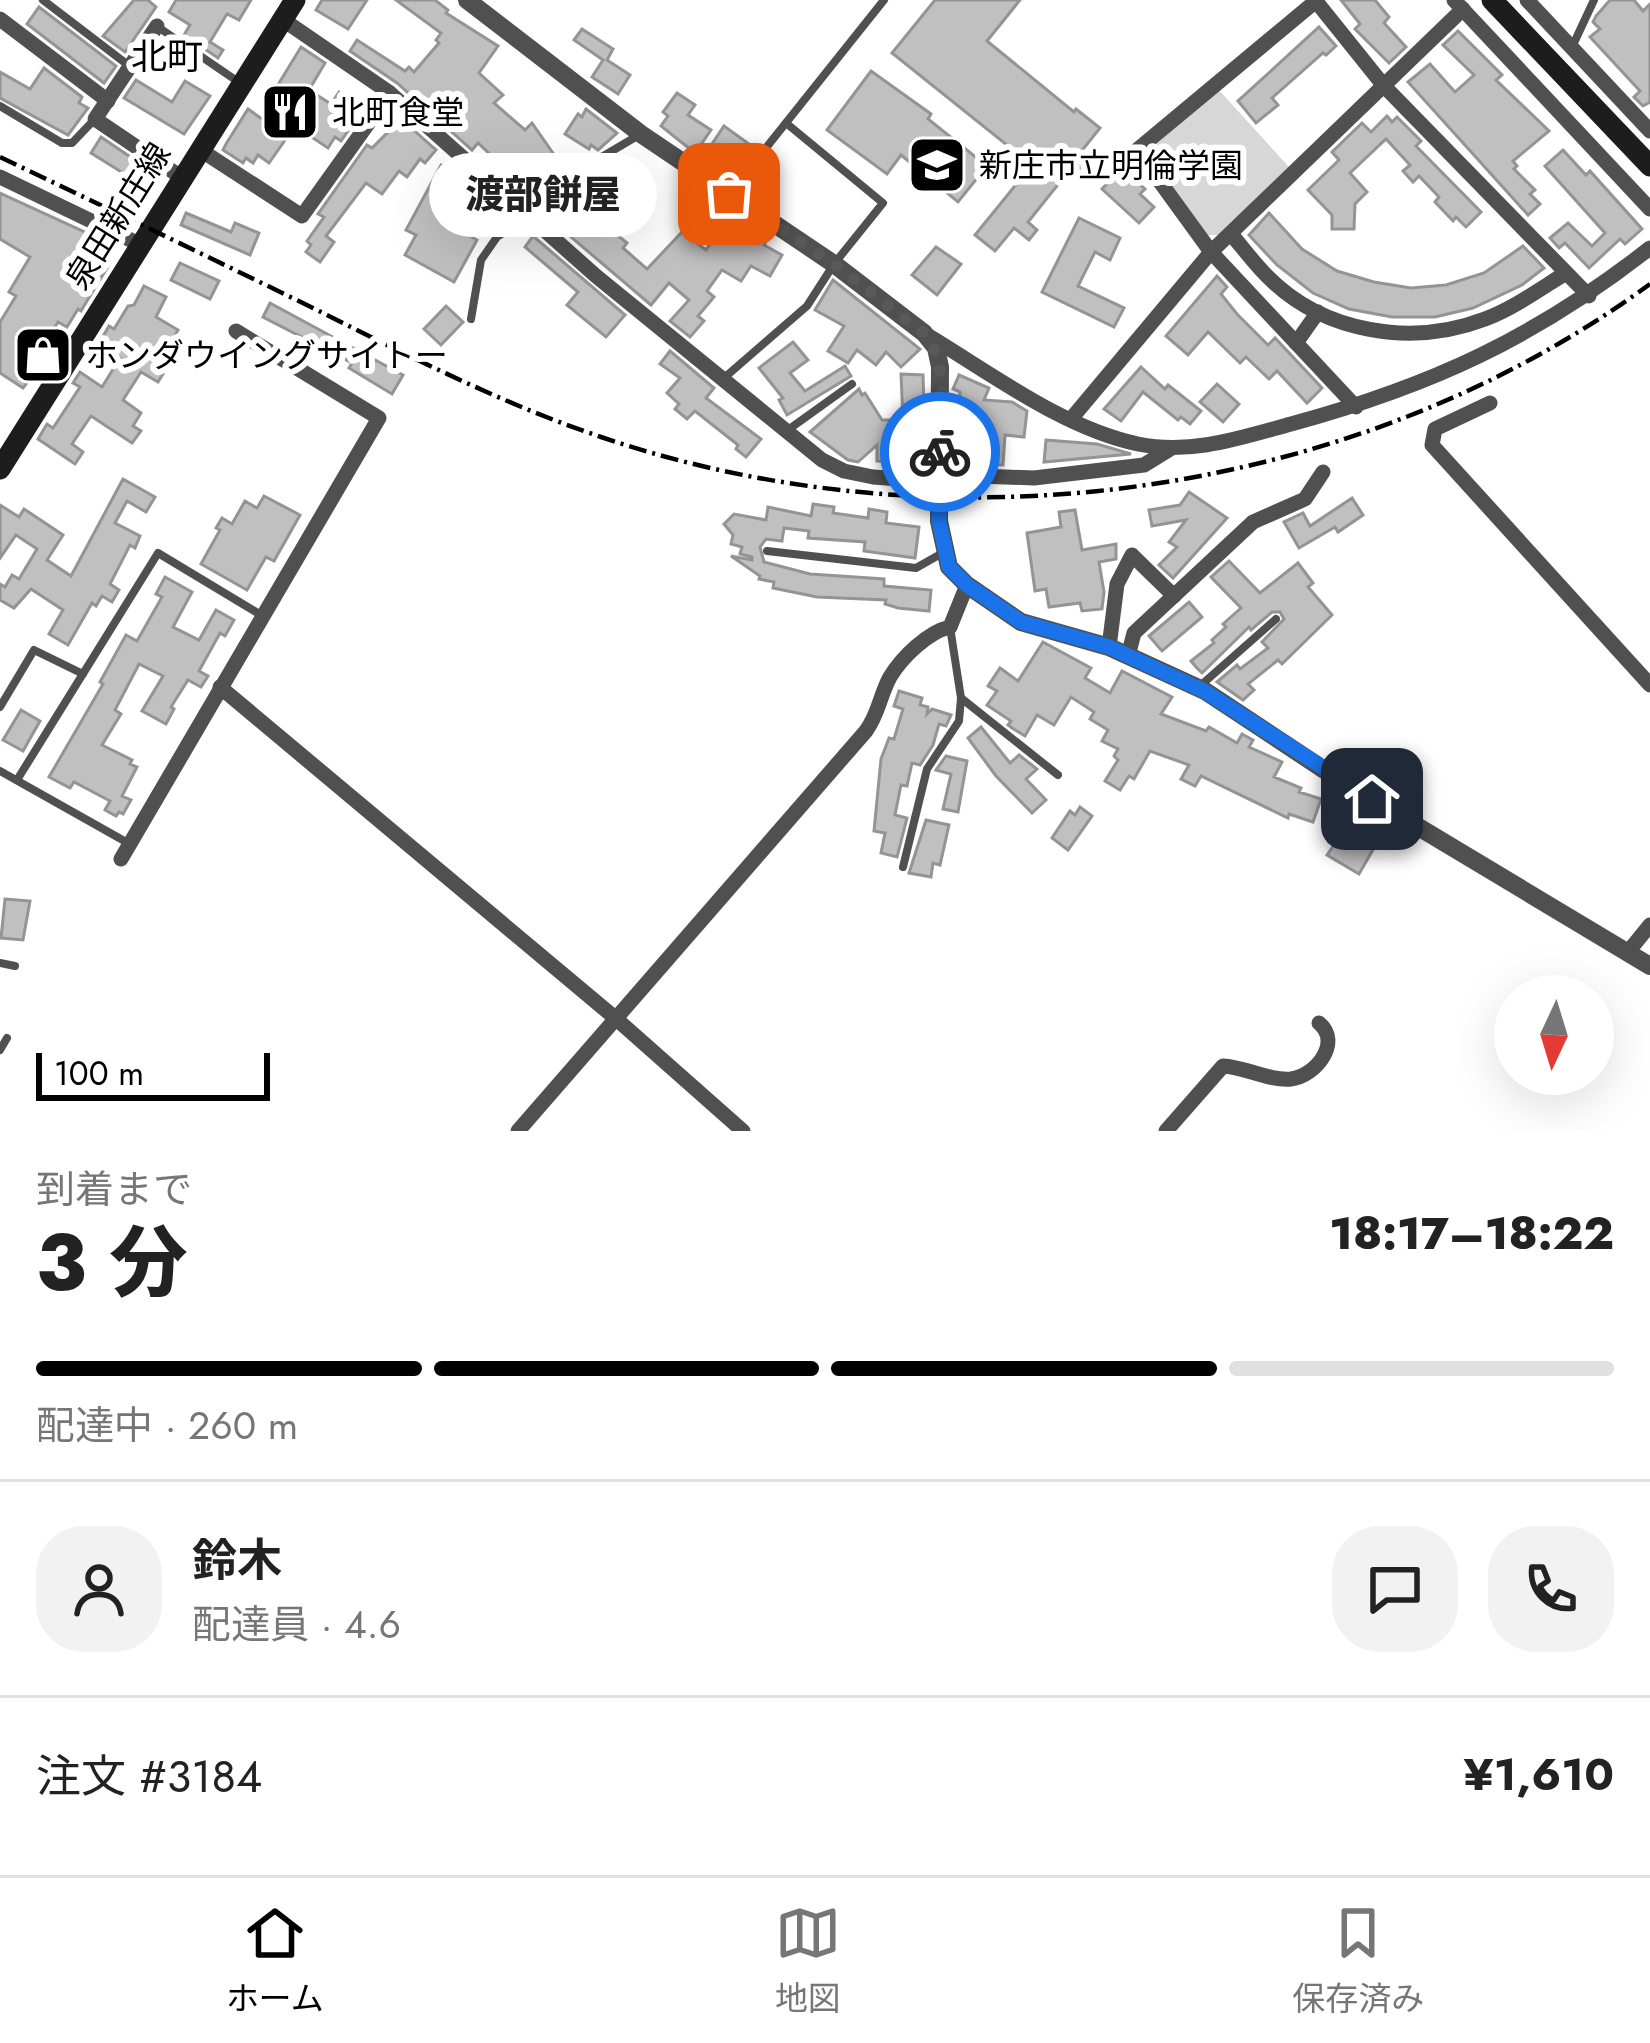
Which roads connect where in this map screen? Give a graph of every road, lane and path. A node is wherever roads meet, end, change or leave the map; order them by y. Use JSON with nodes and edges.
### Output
{"nodes":[{"id":1,"x":44,"y":0,"type":"edge"},
{"id":2,"x":467,"y":0,"type":"edge"},
{"id":3,"x":1492,"y":0,"type":"edge"},
{"id":4,"x":1527,"y":0,"type":"edge"},
{"id":5,"x":1594,"y":0,"type":"edge"},
{"id":6,"x":1316,"y":1,"type":"edge"},
{"id":7,"x":878,"y":2,"type":"edge"},
{"id":8,"x":1458,"y":4,"type":"edge"},
{"id":9,"x":288,"y":10,"type":"edge"},
{"id":10,"x":0,"y":19,"type":"edge"},
{"id":11,"x":157,"y":26,"type":"joint"},
{"id":12,"x":1572,"y":46,"type":"junction"},
{"id":13,"x":129,"y":66,"type":"junction"},
{"id":14,"x":241,"y":83,"type":"junction"},
{"id":15,"x":1384,"y":86,"type":"junction"},
{"id":16,"x":390,"y":93,"type":"junction"},
{"id":17,"x":108,"y":100,"type":"junction"},
{"id":18,"x":0,"y":106,"type":"edge"},
{"id":19,"x":95,"y":119,"type":"junction"},
{"id":20,"x":786,"y":123,"type":"junction"},
{"id":21,"x":1650,"y":130,"type":"edge"},
{"id":22,"x":640,"y":134,"type":"junction"},
{"id":23,"x":199,"y":149,"type":"junction"},
{"id":24,"x":1650,"y":166,"type":"edge"},
{"id":25,"x":0,"y":177,"type":"edge"},
{"id":26,"x":181,"y":178,"type":"junction"},
{"id":27,"x":729,"y":194,"type":"junction"},
{"id":28,"x":1650,"y":209,"type":"edge"},
{"id":29,"x":529,"y":216,"type":"junction"},
{"id":30,"x":1231,"y":234,"type":"junction"},
{"id":31,"x":140,"y":244,"type":"junction"},
{"id":32,"x":1650,"y":248,"type":"edge"},
{"id":33,"x":1211,"y":252,"type":"junction"},
{"id":34,"x":834,"y":264,"type":"junction"},
{"id":35,"x":1566,"y":272,"type":"junction"},
{"id":36,"x":1588,"y":296,"type":"junction"},
{"id":37,"x":1318,"y":312,"type":"junction"},
{"id":38,"x":471,"y":319,"type":"dead end"},
{"id":39,"x":236,"y":331,"type":"dead end"},
{"id":40,"x":924,"y":333,"type":"junction"},
{"id":41,"x":1296,"y":343,"type":"junction"},
{"id":42,"x":722,"y":379,"type":"junction"},
{"id":43,"x":852,"y":384,"type":"dead end"},
{"id":44,"x":1490,"y":404,"type":"dead end"},
{"id":45,"x":1356,"y":407,"type":"junction"},
{"id":46,"x":1071,"y":419,"type":"junction"},
{"id":47,"x":785,"y":432,"type":"junction"},
{"id":48,"x":1170,"y":449,"type":"junction"},
{"id":49,"x":1,"y":464,"type":"edge"},
{"id":50,"x":1323,"y":472,"type":"dead end"},
{"id":51,"x":940,"y":482,"type":"junction"},
{"id":52,"x":767,"y":551,"type":"dead end"},
{"id":53,"x":946,"y":551,"type":"junction"},
{"id":54,"x":967,"y":585,"type":"junction"},
{"id":55,"x":1174,"y":596,"type":"junction"},
{"id":56,"x":262,"y":616,"type":"junction"},
{"id":57,"x":1276,"y":620,"type":"dead end"},
{"id":58,"x":950,"y":627,"type":"junction"},
{"id":59,"x":1109,"y":647,"type":"junction"},
{"id":60,"x":1128,"y":656,"type":"junction"},
{"id":61,"x":83,"y":674,"type":"junction"},
{"id":62,"x":1650,"y":685,"type":"edge"},
{"id":63,"x":220,"y":687,"type":"junction"},
{"id":64,"x":1198,"y":688,"type":"junction"},
{"id":65,"x":961,"y":698,"type":"junction"},
{"id":66,"x":0,"y":706,"type":"edge"},
{"id":67,"x":0,"y":771,"type":"edge"},
{"id":68,"x":1058,"y":775,"type":"dead end"},
{"id":69,"x":17,"y":780,"type":"junction"},
{"id":70,"x":125,"y":852,"type":"joint"},
{"id":71,"x":904,"y":867,"type":"dead end"},
{"id":72,"x":1650,"y":925,"type":"edge"},
{"id":73,"x":1628,"y":952,"type":"junction"},
{"id":74,"x":0,"y":963,"type":"edge"},
{"id":75,"x":15,"y":966,"type":"dead end"},
{"id":76,"x":1650,"y":966,"type":"edge"},
{"id":77,"x":614,"y":1017,"type":"junction"},
{"id":78,"x":1319,"y":1023,"type":"dead end"},
{"id":79,"x":7,"y":1038,"type":"dead end"},
{"id":80,"x":0,"y":1050,"type":"edge"},
{"id":81,"x":518,"y":1131,"type":"edge"},
{"id":82,"x":743,"y":1131,"type":"edge"},
{"id":83,"x":1166,"y":1131,"type":"edge"}],
"edges":[{"from":1,"to":13,"type":"lane"},
{"from":2,"to":22,"type":"street"},
{"from":3,"to":24,"type":"main road"},
{"from":4,"to":12,"type":"street"},
{"from":5,"to":12,"type":"lane"},
{"from":6,"to":15,"type":"street"},
{"from":6,"to":33,"type":"street"},
{"from":7,"to":20,"type":"lane"},
{"from":8,"to":15,"type":"street"},
{"from":8,"to":28,"type":"street"},
{"from":9,"to":14,"type":"main road","name":"泉田新庄線"},
{"from":9,"to":16,"type":"street"},
{"from":10,"to":17,"type":"street"},
{"from":11,"to":13,"type":"street"},
{"from":11,"to":14,"type":"lane"},
{"from":12,"to":21,"type":"street"},
{"from":13,"to":17,"type":"street"},
{"from":14,"to":23,"type":"main road","name":"泉田新庄線"},
{"from":15,"to":30,"type":"street"},
{"from":15,"to":35,"type":"street"},
{"from":16,"to":23,"type":"street"},
{"from":16,"to":29,"type":"street"},
{"from":17,"to":19,"type":"street"},
{"from":18,"to":19,"type":"lane"},
{"from":19,"to":26,"type":"street"},
{"from":20,"to":27,"type":"lane"},
{"from":20,"to":34,"type":"lane"},
{"from":22,"to":27,"type":"street"},
{"from":22,"to":29,"type":"lane"},
{"from":23,"to":26,"type":"main road","name":"泉田新庄線"},
{"from":25,"to":31,"type":"street"},
{"from":26,"to":31,"type":"main road","name":"泉田新庄線"},
{"from":27,"to":34,"type":"street"},
{"from":29,"to":38,"type":"lane"},
{"from":29,"to":42,"type":"street"},
{"from":30,"to":33,"type":"street"},
{"from":30,"to":37,"type":"street"},
{"from":31,"to":49,"type":"main road","name":"泉田新庄線"},
{"from":32,"to":36,"type":"street"},
{"from":33,"to":41,"type":"street"},
{"from":33,"to":46,"type":"street"},
{"from":34,"to":40,"type":"street"},
{"from":34,"to":42,"type":"lane"},
{"from":35,"to":36,"type":"street"},
{"from":35,"to":37,"type":"street"},
{"from":36,"to":45,"type":"street"},
{"from":37,"to":41,"type":"street"},
{"from":39,"to":56,"type":"street"},
{"from":40,"to":46,"type":"street"},
{"from":40,"to":51,"type":"street"},
{"from":41,"to":45,"type":"street"},
{"from":42,"to":47,"type":"street"},
{"from":43,"to":47,"type":"lane"},
{"from":44,"to":62,"type":"street"},
{"from":45,"to":48,"type":"street"},
{"from":46,"to":48,"type":"street"},
{"from":47,"to":51,"type":"street"},
{"from":48,"to":51,"type":"street"},
{"from":50,"to":55,"type":"street"},
{"from":51,"to":53,"type":"street"},
{"from":52,"to":53,"type":"lane"},
{"from":53,"to":54,"type":"street"},
{"from":54,"to":58,"type":"street"},
{"from":54,"to":59,"type":"street"},
{"from":55,"to":59,"type":"street"},
{"from":55,"to":60,"type":"street"},
{"from":56,"to":61,"type":"lane"},
{"from":56,"to":63,"type":"street"},
{"from":57,"to":64,"type":"lane"},
{"from":58,"to":65,"type":"lane"},
{"from":58,"to":77,"type":"street"},
{"from":59,"to":60,"type":"street"},
{"from":60,"to":64,"type":"street"},
{"from":61,"to":66,"type":"lane"},
{"from":61,"to":69,"type":"lane"},
{"from":63,"to":70,"type":"street"},
{"from":63,"to":77,"type":"street"},
{"from":64,"to":73,"type":"street"},
{"from":65,"to":68,"type":"lane"},
{"from":65,"to":71,"type":"lane"},
{"from":67,"to":69,"type":"lane"},
{"from":69,"to":70,"type":"lane"},
{"from":72,"to":73,"type":"street"},
{"from":73,"to":76,"type":"street"},
{"from":74,"to":75,"type":"lane"},
{"from":77,"to":81,"type":"street"},
{"from":77,"to":82,"type":"street"},
{"from":78,"to":83,"type":"street"},
{"from":79,"to":80,"type":"lane"}]}
